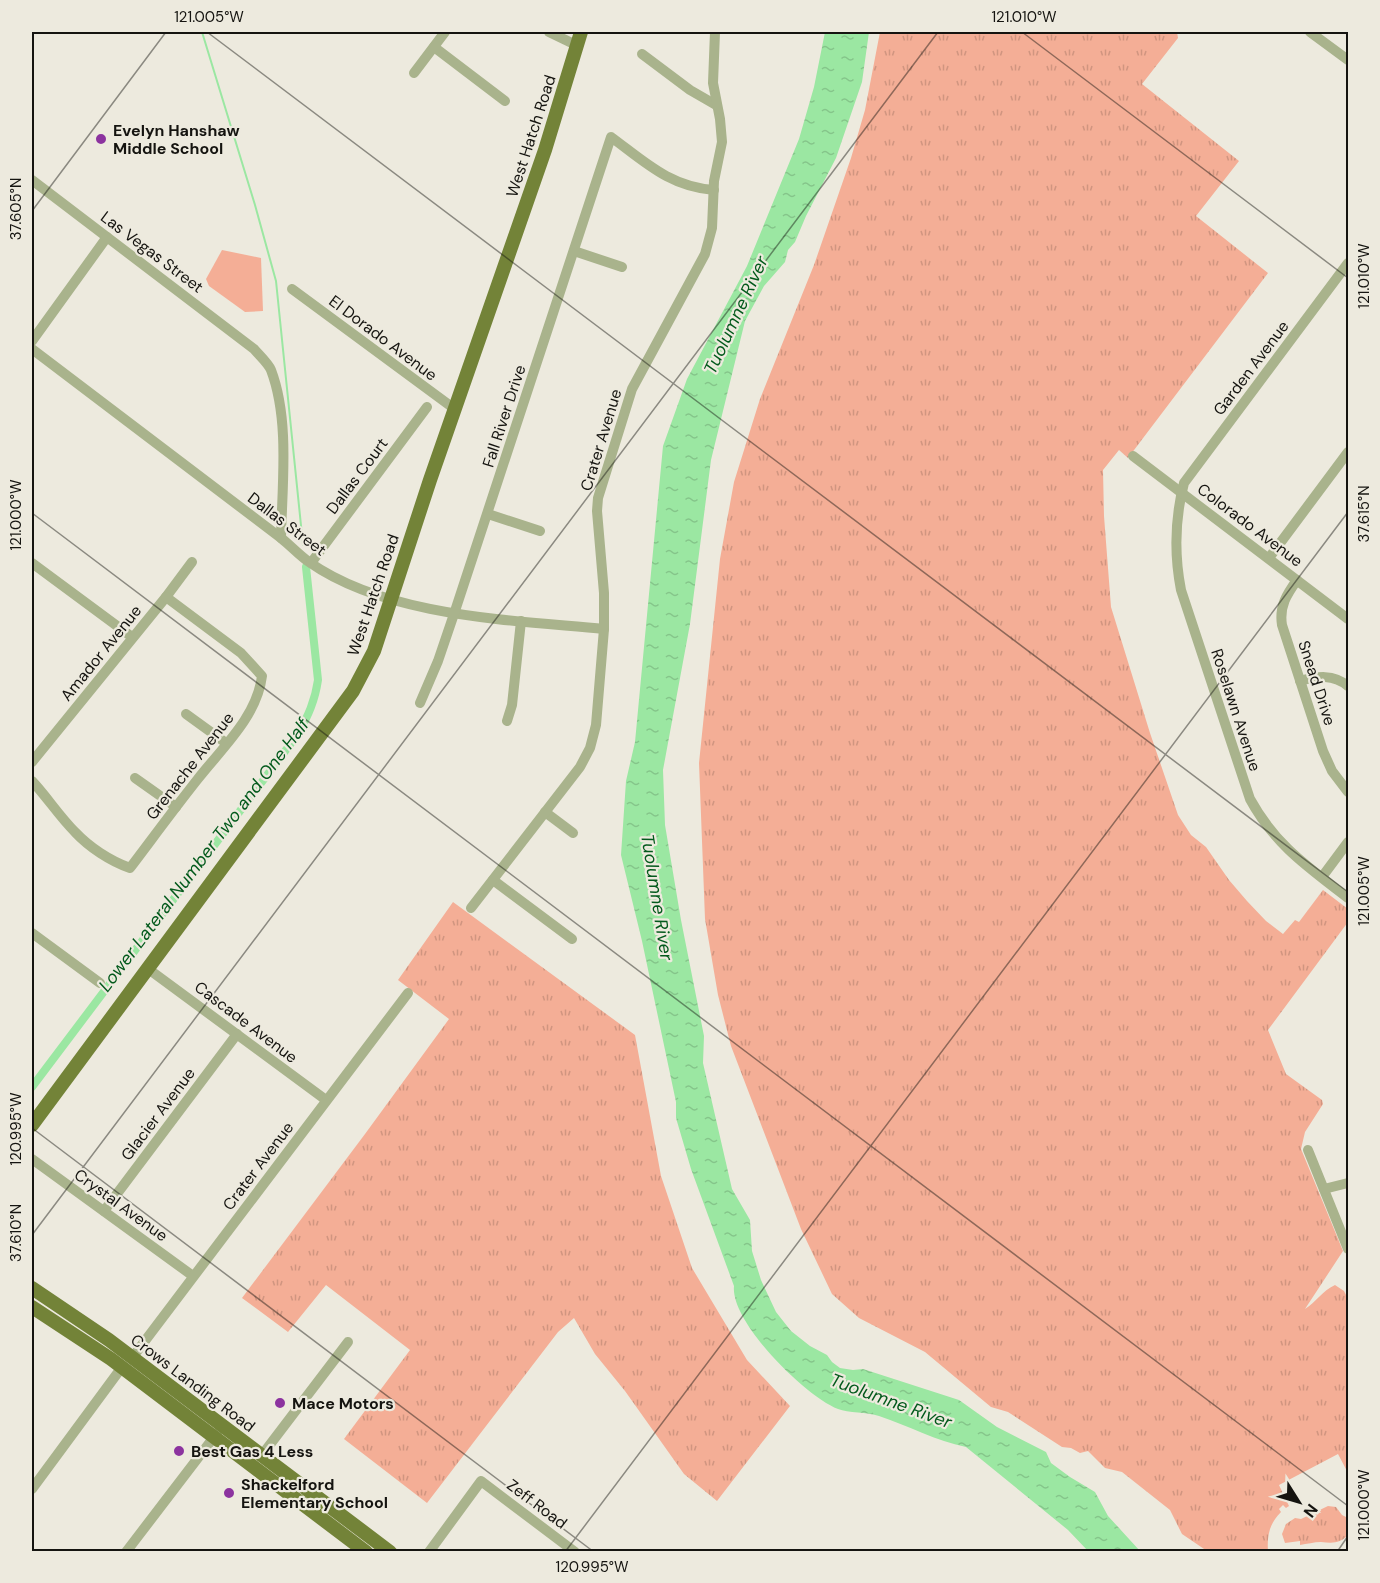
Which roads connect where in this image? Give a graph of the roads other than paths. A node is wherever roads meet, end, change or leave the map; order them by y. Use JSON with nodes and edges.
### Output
{"nodes":[{"id":1,"x":446,"y":32,"type":"edge"},
{"id":2,"x":549,"y":32,"type":"edge"},
{"id":3,"x":581,"y":32,"type":"edge"},
{"id":4,"x":715,"y":32,"type":"edge"},
{"id":5,"x":1310,"y":32,"type":"edge"},
{"id":6,"x":576,"y":45,"type":"junction"},
{"id":7,"x":434,"y":47,"type":"junction"},
{"id":8,"x":642,"y":54,"type":"dead end"},
{"id":9,"x":1348,"y":60,"type":"edge"},
{"id":10,"x":414,"y":73,"type":"dead end"},
{"id":11,"x":505,"y":101,"type":"dead end"},
{"id":12,"x":716,"y":105,"type":"junction"},
{"id":13,"x":32,"y":180,"type":"edge"},
{"id":14,"x":714,"y":190,"type":"junction"},
{"id":15,"x":107,"y":237,"type":"junction"},
{"id":16,"x":574,"y":251,"type":"junction"},
{"id":17,"x":1348,"y":262,"type":"edge"},
{"id":18,"x":622,"y":267,"type":"dead end"},
{"id":19,"x":292,"y":289,"type":"dead end"},
{"id":20,"x":32,"y":341,"type":"edge"},
{"id":21,"x":32,"y":349,"type":"edge"},
{"id":22,"x":427,"y":407,"type":"dead end"},
{"id":23,"x":456,"y":410,"type":"junction"},
{"id":24,"x":1348,"y":452,"type":"edge"},
{"id":25,"x":1133,"y":456,"type":"dead end"},
{"id":26,"x":1182,"y":492,"type":"junction"},
{"id":27,"x":488,"y":514,"type":"junction"},
{"id":28,"x":540,"y":531,"type":"dead end"},
{"id":29,"x":281,"y":538,"type":"junction"},
{"id":30,"x":1269,"y":558,"type":"junction"},
{"id":31,"x":192,"y":562,"type":"dead end"},
{"id":32,"x":32,"y":563,"type":"edge"},
{"id":33,"x":311,"y":563,"type":"junction"},
{"id":34,"x":1297,"y":580,"type":"junction"},
{"id":35,"x":166,"y":597,"type":"junction"},
{"id":36,"x":391,"y":599,"type":"junction"},
{"id":37,"x":454,"y":614,"type":"junction"},
{"id":38,"x":1348,"y":619,"type":"edge"},
{"id":39,"x":520,"y":621,"type":"junction"},
{"id":40,"x":604,"y":629,"type":"junction"},
{"id":41,"x":132,"y":637,"type":"junction"},
{"id":42,"x":1300,"y":681,"type":"junction"},
{"id":43,"x":1348,"y":686,"type":"edge"},
{"id":44,"x":420,"y":703,"type":"dead end"},
{"id":45,"x":186,"y":714,"type":"dead end"},
{"id":46,"x":507,"y":721,"type":"dead end"},
{"id":47,"x":226,"y":743,"type":"junction"},
{"id":48,"x":32,"y":762,"type":"edge"},
{"id":49,"x":135,"y":778,"type":"dead end"},
{"id":50,"x":32,"y":781,"type":"edge"},
{"id":51,"x":1348,"y":792,"type":"edge"},
{"id":52,"x":176,"y":807,"type":"junction"},
{"id":53,"x":545,"y":812,"type":"junction"},
{"id":54,"x":573,"y":833,"type":"dead end"},
{"id":55,"x":1348,"y":842,"type":"edge"},
{"id":56,"x":1322,"y":877,"type":"junction"},
{"id":57,"x":493,"y":880,"type":"junction"},
{"id":58,"x":1348,"y":898,"type":"edge"},
{"id":59,"x":471,"y":908,"type":"dead end"},
{"id":60,"x":32,"y":933,"type":"edge"},
{"id":61,"x":572,"y":939,"type":"dead end"},
{"id":62,"x":147,"y":968,"type":"junction"},
{"id":63,"x":100,"y":983,"type":"dead end"},
{"id":64,"x":408,"y":993,"type":"dead end"},
{"id":65,"x":237,"y":1034,"type":"junction"},
{"id":66,"x":326,"y":1100,"type":"junction"},
{"id":67,"x":32,"y":1125,"type":"edge"},
{"id":68,"x":1308,"y":1150,"type":"dead end"},
{"id":69,"x":32,"y":1160,"type":"edge"},
{"id":70,"x":1348,"y":1183,"type":"edge"},
{"id":71,"x":1324,"y":1189,"type":"junction"},
{"id":72,"x":104,"y":1211,"type":"junction"},
{"id":73,"x":1348,"y":1249,"type":"edge"},
{"id":74,"x":193,"y":1276,"type":"junction"},
{"id":75,"x":32,"y":1288,"type":"edge"},
{"id":76,"x":32,"y":1307,"type":"edge"},
{"id":77,"x":348,"y":1342,"type":"dead end"},
{"id":78,"x":127,"y":1363,"type":"junction"},
{"id":79,"x":218,"y":1431,"type":"junction"},
{"id":80,"x":262,"y":1455,"type":"junction"},
{"id":81,"x":32,"y":1489,"type":"edge"},
{"id":82,"x":351,"y":1540,"type":"junction"},
{"id":83,"x":126,"y":1551,"type":"edge"},
{"id":84,"x":366,"y":1551,"type":"edge"},
{"id":85,"x":376,"y":1551,"type":"edge"},
{"id":86,"x":390,"y":1551,"type":"edge"},
{"id":87,"x":429,"y":1551,"type":"edge"},
{"id":88,"x":575,"y":1551,"type":"edge"}],
"edges":[{"from":1,"to":7,"type":"street"},
{"from":2,"to":6,"type":"street"},
{"from":3,"to":6,"type":"main road","name":"West Hatch Road"},
{"from":4,"to":12,"type":"street","name":"Crater Avenue"},
{"from":5,"to":9,"type":"street"},
{"from":6,"to":23,"type":"main road","name":"West Hatch Road"},
{"from":7,"to":10,"type":"street"},
{"from":7,"to":11,"type":"street"},
{"from":8,"to":12,"type":"street"},
{"from":12,"to":14,"type":"street","name":"Crater Avenue"},
{"from":13,"to":15,"type":"street","name":"Las Vegas Street"},
{"from":14,"to":16,"type":"street","name":"Fall River Drive"},
{"from":14,"to":40,"type":"street","name":"Crater Avenue"},
{"from":15,"to":20,"type":"street"},
{"from":15,"to":29,"type":"street","name":"Las Vegas Street"},
{"from":16,"to":18,"type":"street"},
{"from":16,"to":27,"type":"street","name":"Fall River Drive"},
{"from":17,"to":26,"type":"street","name":"Garden Avenue"},
{"from":19,"to":23,"type":"street","name":"El Dorado Avenue"},
{"from":21,"to":29,"type":"street","name":"Dallas Street"},
{"from":22,"to":33,"type":"street","name":"Dallas Court"},
{"from":23,"to":36,"type":"main road","name":"West Hatch Road"},
{"from":24,"to":30,"type":"street"},
{"from":25,"to":26,"type":"street","name":"Colorado Avenue"},
{"from":26,"to":30,"type":"street","name":"Colorado Avenue"},
{"from":26,"to":56,"type":"street","name":"Roselawn Avenue"},
{"from":27,"to":28,"type":"street"},
{"from":27,"to":37,"type":"street","name":"Fall River Drive"},
{"from":29,"to":33,"type":"street","name":"Dallas Street"},
{"from":30,"to":34,"type":"street","name":"Colorado Avenue"},
{"from":31,"to":35,"type":"street","name":"Amador Avenue"},
{"from":32,"to":41,"type":"street"},
{"from":33,"to":36,"type":"street","name":"Dallas Street"},
{"from":34,"to":38,"type":"street","name":"Colorado Avenue"},
{"from":34,"to":42,"type":"street","name":"Snead Drive"},
{"from":35,"to":41,"type":"street","name":"Amador Avenue"},
{"from":35,"to":47,"type":"street","name":"Grenache Avenue"},
{"from":36,"to":37,"type":"street","name":"Dallas Street"},
{"from":36,"to":62,"type":"main road","name":"West Hatch Road"},
{"from":37,"to":39,"type":"street","name":"Dallas Street"},
{"from":37,"to":44,"type":"street","name":"Fall River Drive"},
{"from":39,"to":40,"type":"street","name":"Dallas Street"},
{"from":39,"to":46,"type":"street"},
{"from":40,"to":53,"type":"street","name":"Crater Avenue"},
{"from":41,"to":48,"type":"street","name":"Amador Avenue"},
{"from":42,"to":43,"type":"street"},
{"from":42,"to":51,"type":"street","name":"Snead Drive"},
{"from":45,"to":47,"type":"street"},
{"from":47,"to":52,"type":"street","name":"Grenache Avenue"},
{"from":49,"to":52,"type":"street"},
{"from":50,"to":52,"type":"street","name":"Grenache Avenue"},
{"from":53,"to":54,"type":"street"},
{"from":53,"to":57,"type":"street","name":"Crater Avenue"},
{"from":55,"to":56,"type":"street"},
{"from":56,"to":58,"type":"street","name":"Roselawn Avenue"},
{"from":57,"to":59,"type":"street","name":"Crater Avenue"},
{"from":57,"to":61,"type":"street"},
{"from":60,"to":63,"type":"street"},
{"from":62,"to":65,"type":"street","name":"Cascade Avenue"},
{"from":62,"to":67,"type":"main road","name":"West Hatch Road"},
{"from":64,"to":66,"type":"street","name":"Crater Avenue"},
{"from":65,"to":66,"type":"street","name":"Cascade Avenue"},
{"from":65,"to":72,"type":"street","name":"Glacier Avenue"},
{"from":66,"to":74,"type":"street","name":"Crater Avenue"},
{"from":68,"to":71,"type":"street"},
{"from":69,"to":72,"type":"street","name":"Crystal Avenue"},
{"from":70,"to":71,"type":"street"},
{"from":71,"to":73,"type":"street"},
{"from":72,"to":74,"type":"street","name":"Crystal Avenue"},
{"from":74,"to":78,"type":"street","name":"Crater Avenue"},
{"from":75,"to":78,"type":"main road","name":"Crows Landing Road"},
{"from":76,"to":78,"type":"main road"},
{"from":77,"to":80,"type":"street"},
{"from":78,"to":79,"type":"main road","name":"Crows Landing Road"},
{"from":78,"to":79,"type":"main road","name":"Crows Landing Road"},
{"from":78,"to":81,"type":"street","name":"Crater Avenue"},
{"from":79,"to":80,"type":"main road","name":"Crows Landing Road"},
{"from":79,"to":82,"type":"main road","name":"Crows Landing Road"},
{"from":79,"to":83,"type":"street"},
{"from":80,"to":86,"type":"main road","name":"Crows Landing Road"},
{"from":82,"to":84,"type":"main road","name":"Crows Landing Road"},
{"from":82,"to":85,"type":"main road"},
{"from":87,"to":88,"type":"street","name":"Zeff Road"}]}
